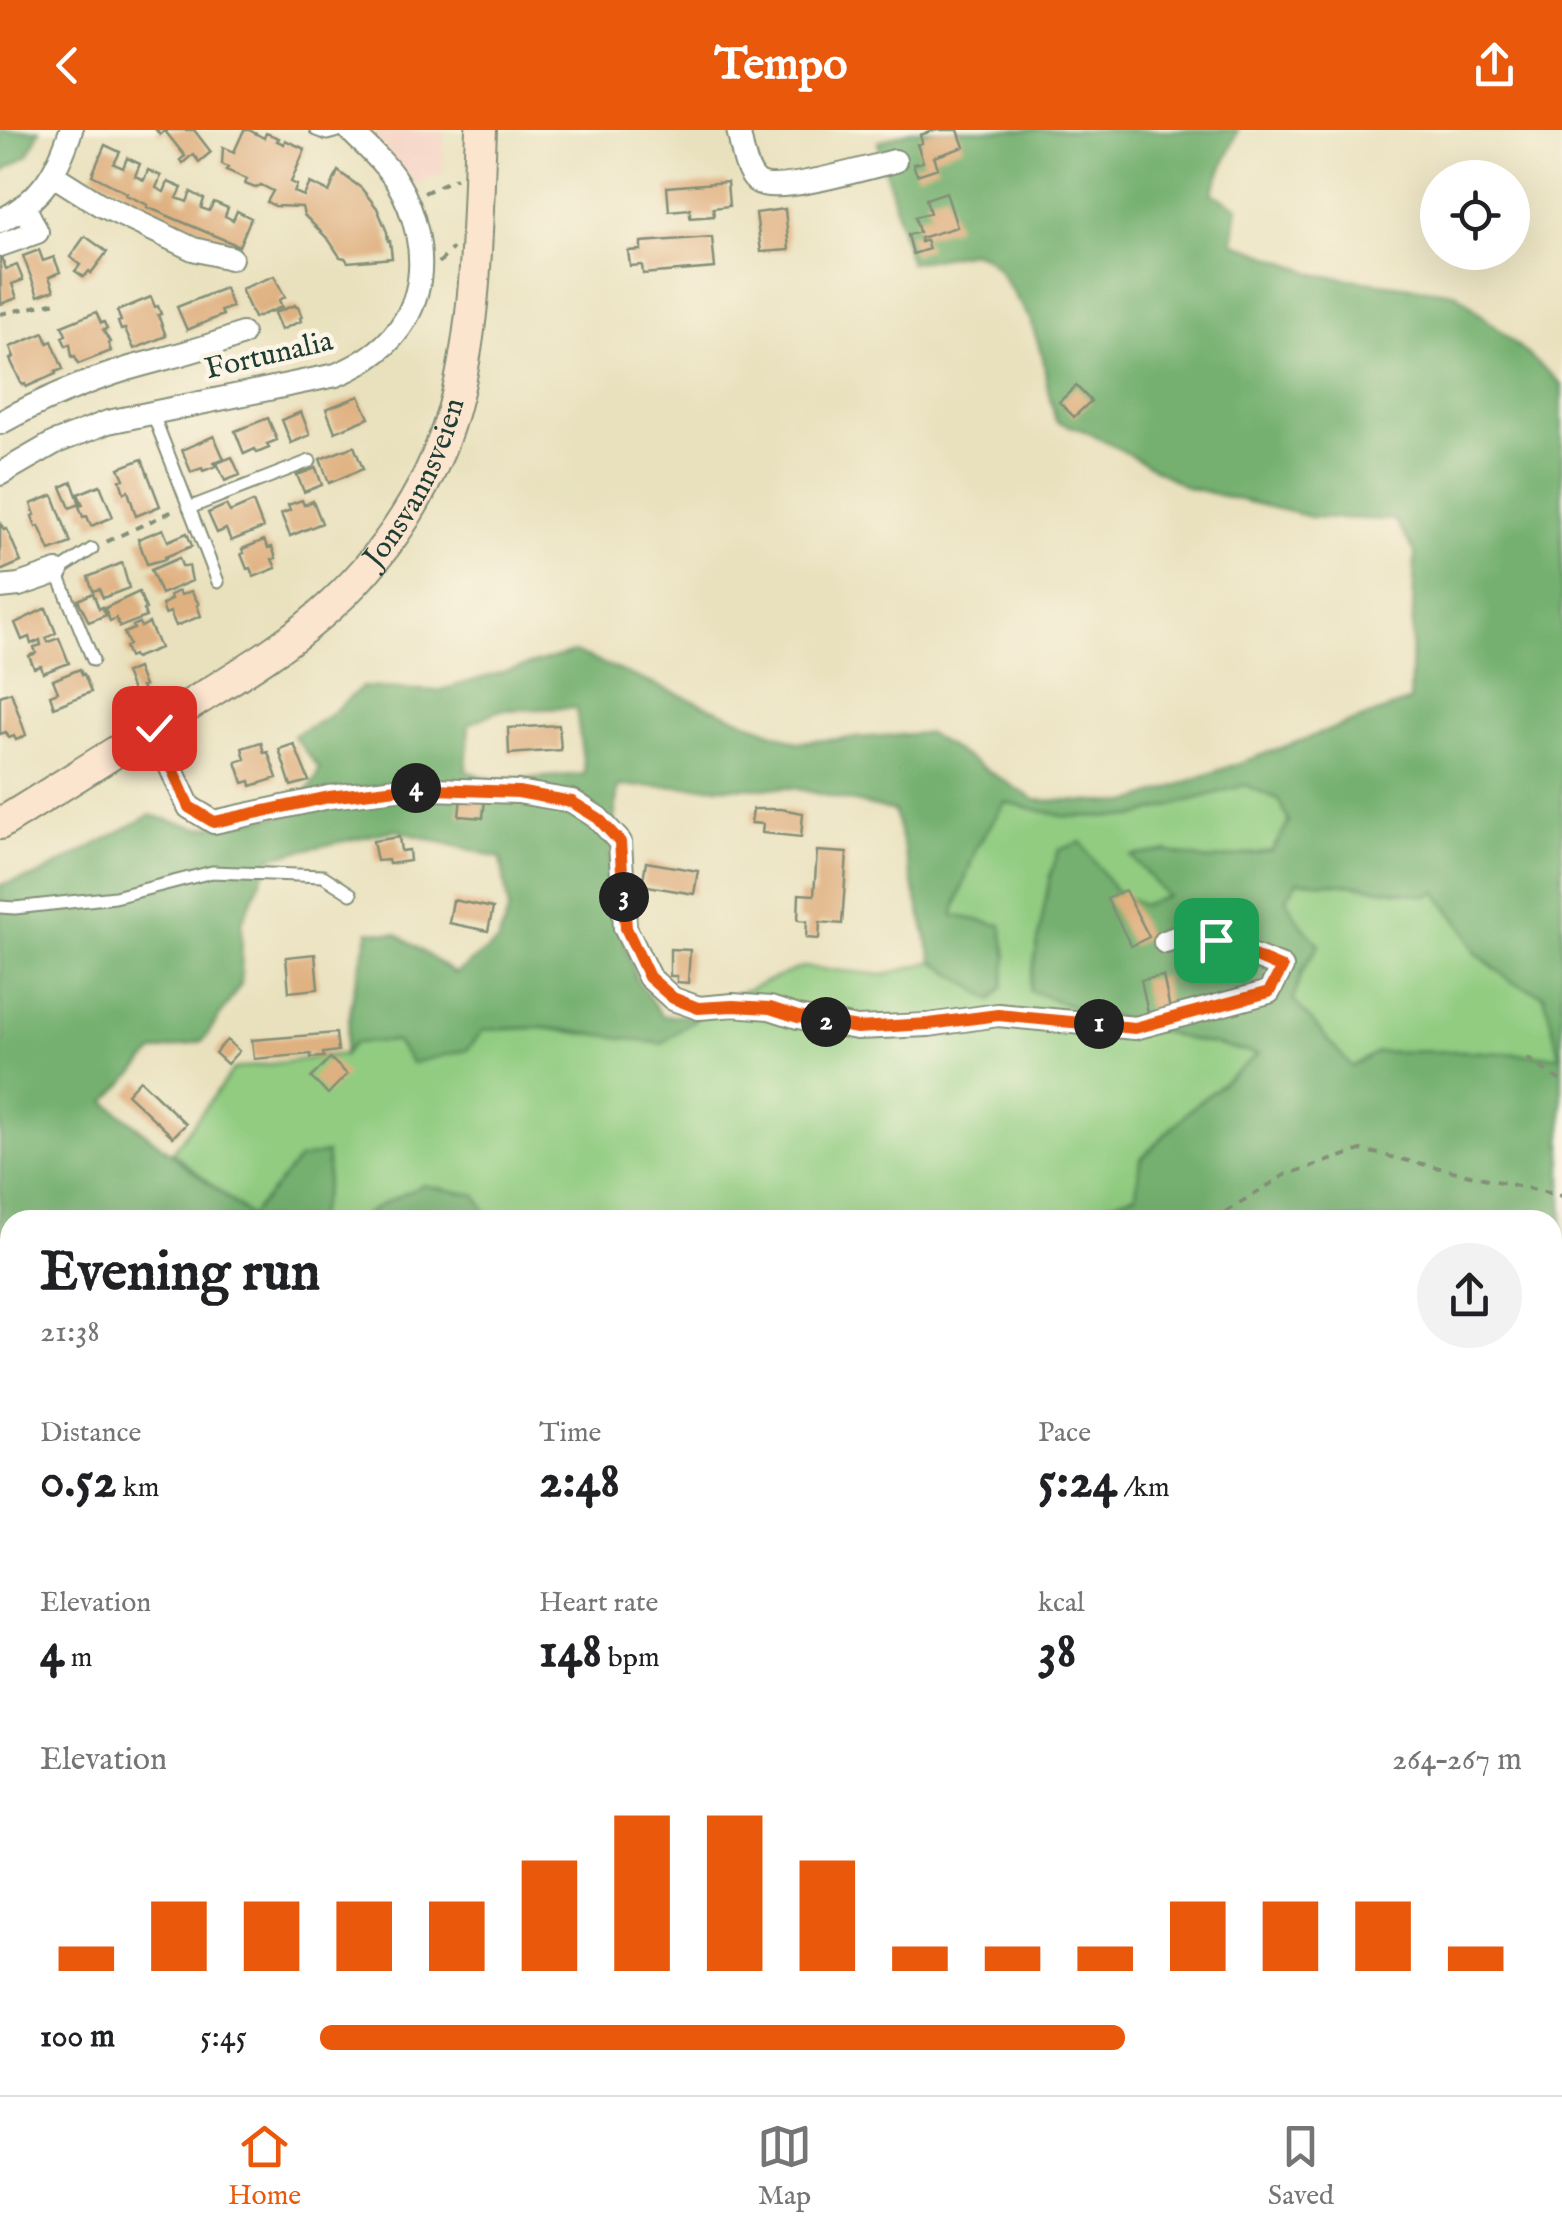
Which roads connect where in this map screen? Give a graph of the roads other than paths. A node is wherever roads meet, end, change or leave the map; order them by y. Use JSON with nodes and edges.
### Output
{"nodes":[{"id":1,"x":71,"y":130,"type":"edge"},
{"id":2,"x":316,"y":130,"type":"edge"},
{"id":3,"x":342,"y":130,"type":"edge"},
{"id":4,"x":350,"y":130,"type":"edge"},
{"id":5,"x":481,"y":130,"type":"edge"},
{"id":6,"x":738,"y":130,"type":"edge"},
{"id":7,"x":895,"y":161,"type":"dead end"},
{"id":8,"x":53,"y":175,"type":"junction"},
{"id":9,"x":24,"y":206,"type":"junction"},
{"id":10,"x":0,"y":222,"type":"edge"},
{"id":11,"x":0,"y":246,"type":"edge"},
{"id":12,"x":231,"y":258,"type":"dead end"},
{"id":13,"x":242,"y":334,"type":"dead end"},
{"id":14,"x":152,"y":412,"type":"junction"},
{"id":15,"x":0,"y":423,"type":"edge"},
{"id":16,"x":310,"y":461,"type":"dead end"},
{"id":17,"x":0,"y":474,"type":"edge"},
{"id":18,"x":190,"y":508,"type":"junction"},
{"id":19,"x":92,"y":549,"type":"road end"},
{"id":20,"x":57,"y":572,"type":"junction"},
{"id":21,"x":218,"y":582,"type":"dead end"},
{"id":22,"x":0,"y":587,"type":"edge"},
{"id":23,"x":93,"y":660,"type":"dead end"},
{"id":24,"x":154,"y":728,"type":"junction"},
{"id":25,"x":0,"y":824,"type":"edge"},
{"id":26,"x":351,"y":894,"type":"dead end"},
{"id":27,"x":0,"y":907,"type":"edge"},
{"id":28,"x":1165,"y":942,"type":"dead end"}],
"edges":[{"from":1,"to":8,"type":"street"},
{"from":2,"to":3,"type":"lane"},
{"from":4,"to":14,"type":"street","name":"Fortunalia"},
{"from":5,"to":24,"type":"main road","name":"Jonsvannsveien"},
{"from":6,"to":7,"type":"street"},
{"from":8,"to":9,"type":"street"},
{"from":8,"to":12,"type":"street"},
{"from":9,"to":10,"type":"street"},
{"from":9,"to":11,"type":"street"},
{"from":13,"to":15,"type":"street","name":"Fortunalia"},
{"from":14,"to":17,"type":"street","name":"Fortunalia"},
{"from":14,"to":18,"type":"lane"},
{"from":16,"to":18,"type":"lane"},
{"from":18,"to":21,"type":"lane"},
{"from":19,"to":20,"type":"lane"},
{"from":20,"to":22,"type":"street"},
{"from":20,"to":23,"type":"lane"},
{"from":24,"to":25,"type":"main road","name":"Jonsvannsveien"},
{"from":24,"to":28,"type":"street"},
{"from":26,"to":27,"type":"lane"}]}
